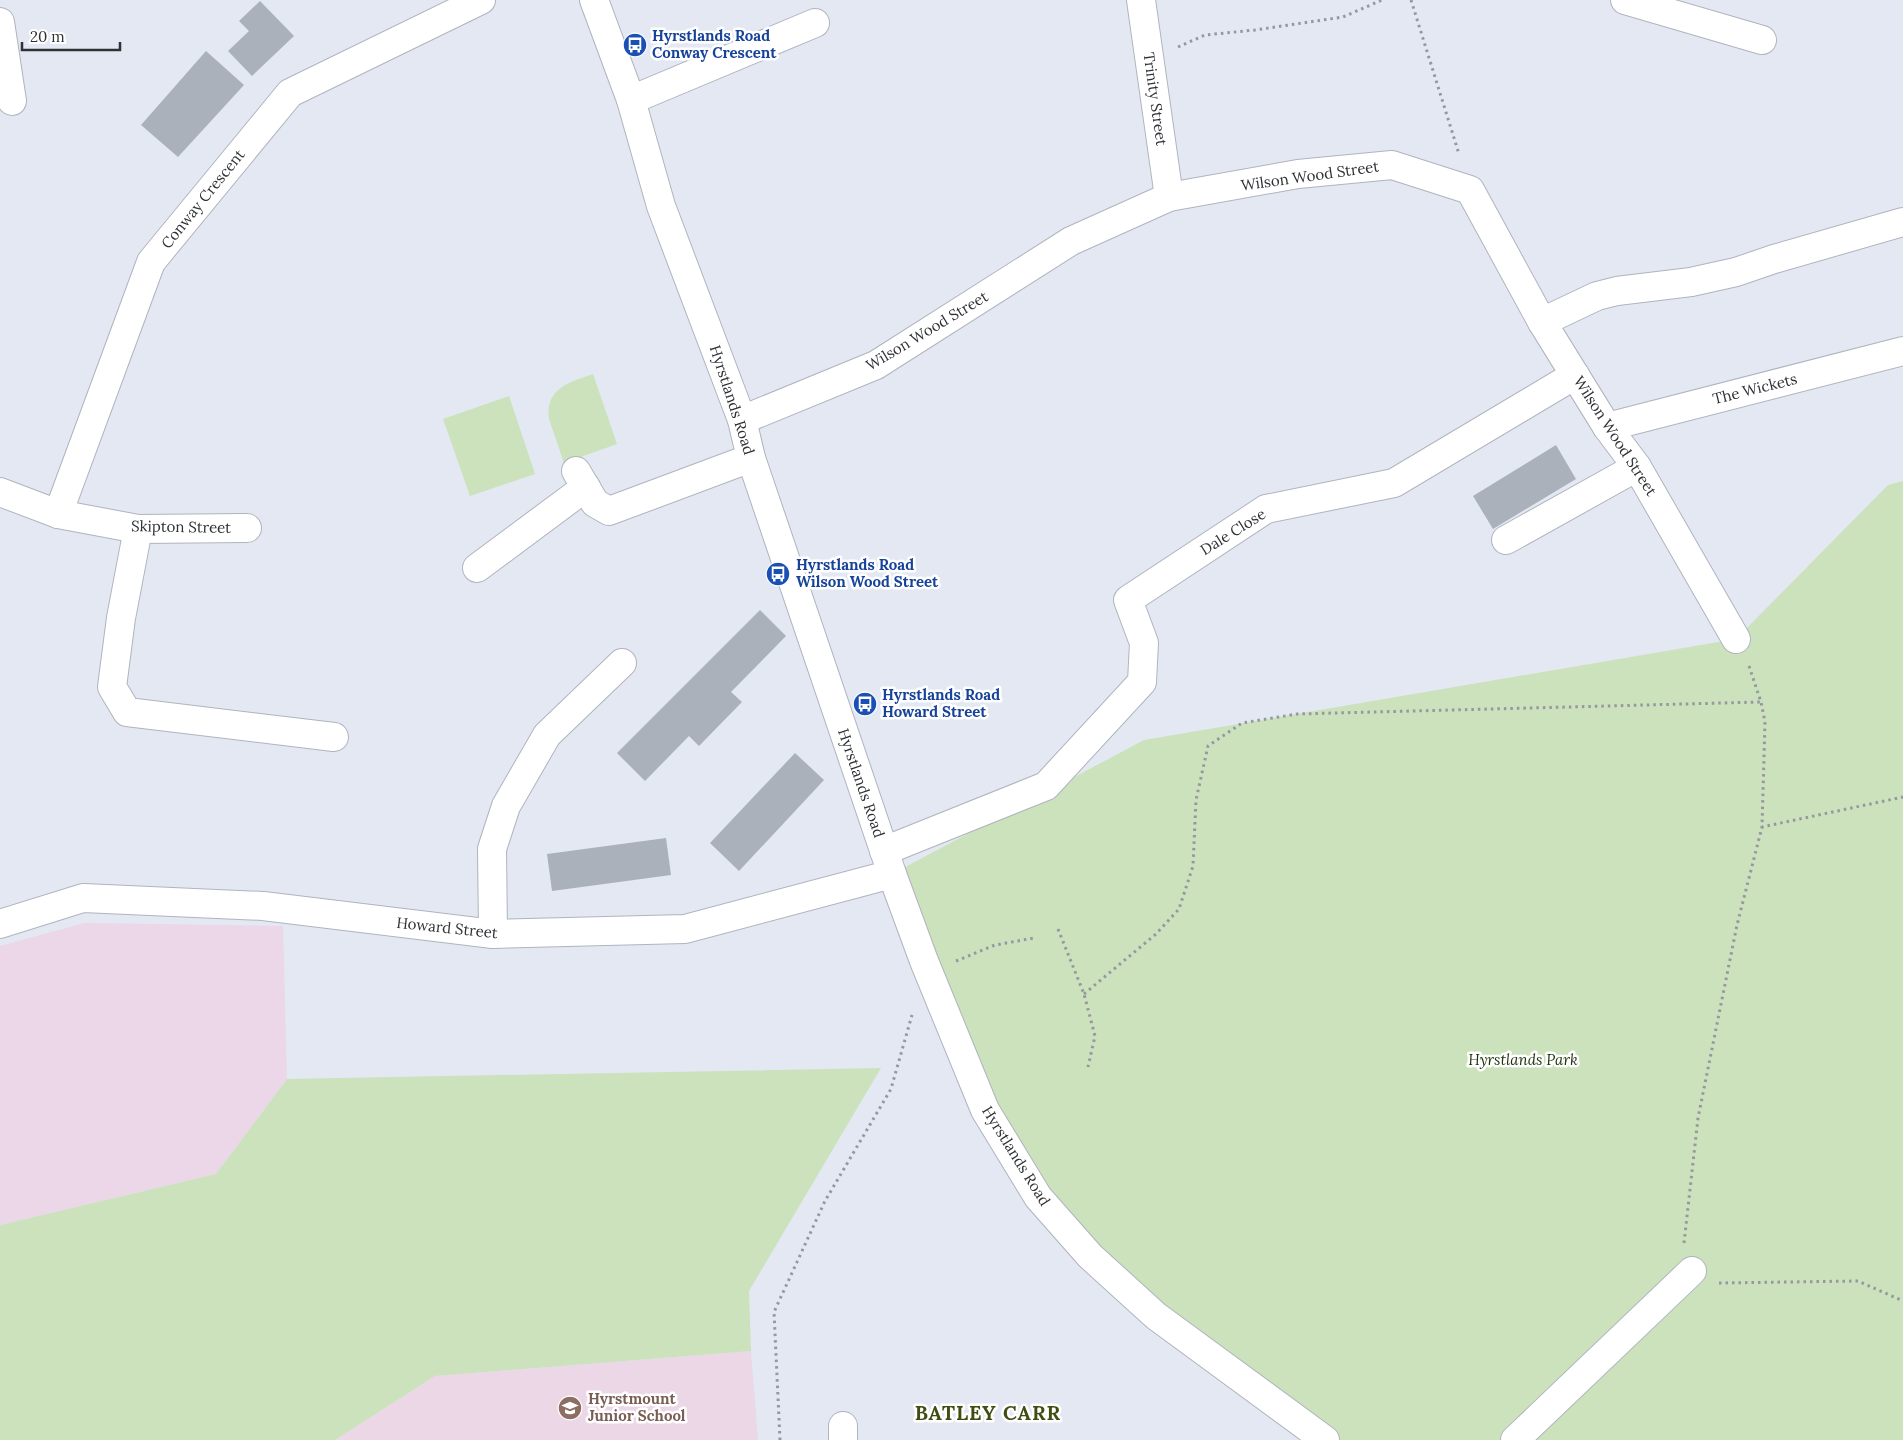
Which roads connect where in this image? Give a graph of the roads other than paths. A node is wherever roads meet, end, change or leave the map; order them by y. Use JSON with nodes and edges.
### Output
{"nodes":[{"id":1,"x":481,"y":0,"type":"edge"},
{"id":2,"x":594,"y":0,"type":"edge"},
{"id":3,"x":1141,"y":0,"type":"edge"},
{"id":4,"x":1624,"y":0,"type":"edge"},
{"id":5,"x":1681,"y":8,"type":"edge"},
{"id":6,"x":0,"y":22,"type":"edge"},
{"id":7,"x":815,"y":23,"type":"dead end"},
{"id":8,"x":1762,"y":40,"type":"dead end"},
{"id":9,"x":631,"y":100,"type":"junction"},
{"id":10,"x":12,"y":101,"type":"dead end"},
{"id":11,"x":1169,"y":198,"type":"junction"},
{"id":12,"x":1903,"y":222,"type":"edge"},
{"id":13,"x":1542,"y":322,"type":"junction"},
{"id":14,"x":1903,"y":351,"type":"edge"},
{"id":15,"x":1575,"y":375,"type":"junction"},
{"id":16,"x":742,"y":420,"type":"junction"},
{"id":17,"x":1607,"y":427,"type":"junction"},
{"id":18,"x":751,"y":458,"type":"junction"},
{"id":19,"x":1637,"y":467,"type":"junction"},
{"id":20,"x":0,"y":492,"type":"edge"},
{"id":21,"x":58,"y":514,"type":"junction"},
{"id":22,"x":247,"y":528,"type":"dead end"},
{"id":23,"x":138,"y":529,"type":"junction"},
{"id":24,"x":1506,"y":540,"type":"dead end"},
{"id":25,"x":477,"y":568,"type":"dead end"},
{"id":26,"x":1736,"y":638,"type":"road end"},
{"id":27,"x":622,"y":663,"type":"dead end"},
{"id":28,"x":334,"y":737,"type":"dead end"},
{"id":29,"x":1046,"y":786,"type":"joint"},
{"id":30,"x":888,"y":863,"type":"junction"},
{"id":31,"x":0,"y":924,"type":"edge"},
{"id":32,"x":493,"y":934,"type":"junction"},
{"id":33,"x":1692,"y":1271,"type":"road end"},
{"id":34,"x":1321,"y":1440,"type":"edge"},
{"id":35,"x":1515,"y":1440,"type":"edge"}],
"edges":[{"from":1,"to":21,"type":"street","name":"Conway Crescent"},
{"from":2,"to":9,"type":"street","name":"Hyrstlands Road"},
{"from":3,"to":11,"type":"street","name":"Trinity Street"},
{"from":4,"to":5,"type":"street"},
{"from":5,"to":8,"type":"street"},
{"from":6,"to":10,"type":"street"},
{"from":7,"to":9,"type":"street"},
{"from":9,"to":16,"type":"street","name":"Hyrstlands Road"},
{"from":11,"to":13,"type":"street","name":"Wilson Wood Street"},
{"from":11,"to":16,"type":"street","name":"Wilson Wood Street"},
{"from":12,"to":13,"type":"street"},
{"from":13,"to":15,"type":"street","name":"Wilson Wood Street"},
{"from":14,"to":17,"type":"street","name":"The Wickets"},
{"from":15,"to":17,"type":"street","name":"Wilson Wood Street"},
{"from":15,"to":29,"type":"street","name":"Dale Close"},
{"from":16,"to":18,"type":"street","name":"Hyrstlands Road"},
{"from":17,"to":19,"type":"street","name":"Wilson Wood Street"},
{"from":18,"to":25,"type":"street"},
{"from":18,"to":30,"type":"street","name":"Hyrstlands Road"},
{"from":19,"to":24,"type":"street"},
{"from":19,"to":26,"type":"street","name":"Wilson Wood Street"},
{"from":20,"to":21,"type":"street","name":"Skipton Street"},
{"from":21,"to":23,"type":"street","name":"Skipton Street"},
{"from":22,"to":23,"type":"street","name":"Skipton Street"},
{"from":23,"to":28,"type":"street"},
{"from":27,"to":32,"type":"street"},
{"from":29,"to":30,"type":"street","name":"Howard Street"},
{"from":30,"to":32,"type":"street","name":"Howard Street"},
{"from":30,"to":34,"type":"street","name":"Hyrstlands Road"},
{"from":31,"to":32,"type":"street","name":"Howard Street"},
{"from":33,"to":35,"type":"street"}]}
